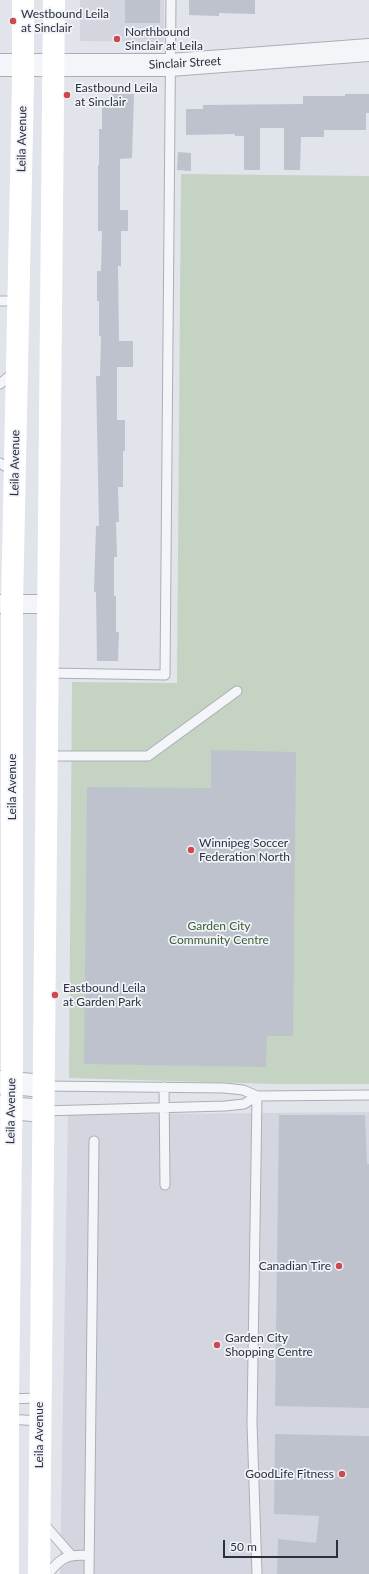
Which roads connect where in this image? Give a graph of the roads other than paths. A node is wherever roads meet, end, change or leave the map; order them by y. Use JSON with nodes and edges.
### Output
{"nodes":[{"id":1,"x":23,"y":0,"type":"edge"},
{"id":2,"x":54,"y":0,"type":"edge"},
{"id":3,"x":170,"y":0,"type":"edge"},
{"id":4,"x":369,"y":50,"type":"edge"},
{"id":5,"x":53,"y":64,"type":"junction"},
{"id":6,"x":0,"y":65,"type":"edge"},
{"id":7,"x":23,"y":65,"type":"junction"},
{"id":8,"x":170,"y":65,"type":"junction"},
{"id":9,"x":9,"y":301,"type":"edge"},
{"id":10,"x":17,"y":370,"type":"junction"},
{"id":11,"x":0,"y":384,"type":"edge"},
{"id":12,"x":8,"y":468,"type":"edge"},
{"id":13,"x":6,"y":604,"type":"edge"},
{"id":14,"x":49,"y":604,"type":"junction"},
{"id":15,"x":48,"y":673,"type":"junction"},
{"id":16,"x":237,"y":691,"type":"dead end"},
{"id":17,"x":47,"y":756,"type":"junction"},
{"id":18,"x":6,"y":1083,"type":"edge"},
{"id":19,"x":42,"y":1086,"type":"junction"},
{"id":20,"x":164,"y":1087,"type":"junction"},
{"id":21,"x":369,"y":1095,"type":"edge"},
{"id":22,"x":256,"y":1096,"type":"junction"},
{"id":23,"x":5,"y":1108,"type":"edge"},
{"id":24,"x":164,"y":1108,"type":"junction"},
{"id":25,"x":42,"y":1111,"type":"junction"},
{"id":26,"x":94,"y":1141,"type":"dead end"},
{"id":27,"x":165,"y":1186,"type":"dead end"},
{"id":28,"x":5,"y":1191,"type":"edge"},
{"id":29,"x":5,"y":1230,"type":"edge"},
{"id":30,"x":40,"y":1398,"type":"junction"},
{"id":31,"x":4,"y":1409,"type":"edge"},
{"id":32,"x":40,"y":1420,"type":"junction"},
{"id":33,"x":4,"y":1471,"type":"edge"},
{"id":34,"x":39,"y":1517,"type":"junction"},
{"id":35,"x":71,"y":1555,"type":"junction"},
{"id":36,"x":89,"y":1555,"type":"junction"},
{"id":37,"x":8,"y":1574,"type":"edge"},
{"id":38,"x":39,"y":1574,"type":"edge"},
{"id":39,"x":48,"y":1574,"type":"edge"},
{"id":40,"x":89,"y":1574,"type":"edge"},
{"id":41,"x":257,"y":1574,"type":"edge"}],
"edges":[{"from":1,"to":7,"type":"main road","name":"Leila Avenue"},
{"from":2,"to":5,"type":"main road","name":"Leila Avenue"},
{"from":3,"to":8,"type":"lane"},
{"from":4,"to":8,"type":"street","name":"Sinclair Street"},
{"from":5,"to":7,"type":"street","name":"Sinclair Street"},
{"from":5,"to":8,"type":"street","name":"Sinclair Street"},
{"from":5,"to":14,"type":"main road","name":"Leila Avenue"},
{"from":6,"to":7,"type":"street","name":"Sinclair Street"},
{"from":7,"to":9,"type":"main road","name":"Leila Avenue"},
{"from":8,"to":15,"type":"lane"},
{"from":9,"to":10,"type":"main road","name":"Leila Avenue"},
{"from":10,"to":11,"type":"lane"},
{"from":10,"to":12,"type":"main road","name":"Leila Avenue"},
{"from":12,"to":13,"type":"main road","name":"Leila Avenue"},
{"from":13,"to":14,"type":"street"},
{"from":13,"to":18,"type":"main road","name":"Leila Avenue"},
{"from":14,"to":15,"type":"main road","name":"Leila Avenue"},
{"from":15,"to":17,"type":"main road","name":"Leila Avenue"},
{"from":16,"to":17,"type":"lane"},
{"from":17,"to":19,"type":"main road","name":"Leila Avenue"},
{"from":18,"to":19,"type":"street"},
{"from":18,"to":23,"type":"main road","name":"Leila Avenue"},
{"from":19,"to":20,"type":"lane"},
{"from":19,"to":25,"type":"main road","name":"Leila Avenue"},
{"from":20,"to":22,"type":"lane"},
{"from":20,"to":24,"type":"lane"},
{"from":21,"to":22,"type":"lane"},
{"from":22,"to":24,"type":"lane"},
{"from":22,"to":41,"type":"lane"},
{"from":23,"to":25,"type":"street"},
{"from":23,"to":28,"type":"main road","name":"Leila Avenue"},
{"from":24,"to":25,"type":"lane"},
{"from":24,"to":27,"type":"lane"},
{"from":25,"to":30,"type":"main road","name":"Leila Avenue"},
{"from":26,"to":36,"type":"lane"},
{"from":28,"to":29,"type":"main road","name":"Leila Avenue"},
{"from":29,"to":31,"type":"main road","name":"Leila Avenue"},
{"from":30,"to":31,"type":"lane"},
{"from":30,"to":32,"type":"main road","name":"Leila Avenue"},
{"from":31,"to":32,"type":"lane"},
{"from":31,"to":33,"type":"main road","name":"Leila Avenue"},
{"from":32,"to":34,"type":"main road","name":"Leila Avenue"},
{"from":33,"to":37,"type":"main road","name":"Leila Avenue"},
{"from":34,"to":35,"type":"lane"},
{"from":34,"to":38,"type":"main road","name":"Leila Avenue"},
{"from":35,"to":36,"type":"lane"},
{"from":35,"to":39,"type":"lane"},
{"from":36,"to":40,"type":"lane"}]}
